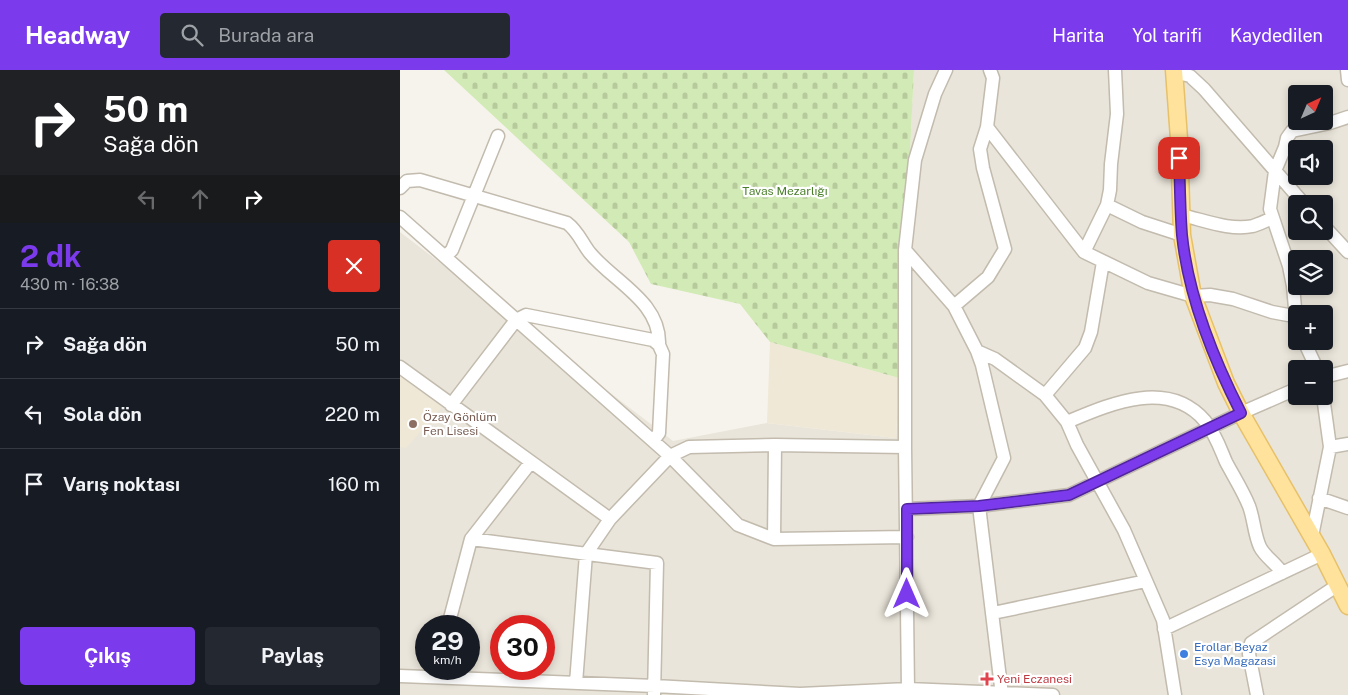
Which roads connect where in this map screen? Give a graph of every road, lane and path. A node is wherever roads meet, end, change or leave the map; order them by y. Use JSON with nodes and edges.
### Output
{"nodes":[{"id":1,"x":946,"y":70,"type":"edge"},
{"id":2,"x":990,"y":70,"type":"edge"},
{"id":3,"x":1115,"y":70,"type":"edge"},
{"id":4,"x":1347,"y":70,"type":"edge"},
{"id":5,"x":1174,"y":71,"type":"edge"},
{"id":6,"x":1348,"y":80,"type":"edge"},
{"id":7,"x":1348,"y":116,"type":"edge"},
{"id":8,"x":987,"y":127,"type":"junction"},
{"id":9,"x":498,"y":136,"type":"dead end"},
{"id":10,"x":1275,"y":171,"type":"junction"},
{"id":11,"x":400,"y":188,"type":"edge"},
{"id":12,"x":1296,"y":195,"type":"edge"},
{"id":13,"x":474,"y":196,"type":"junction"},
{"id":14,"x":1107,"y":205,"type":"junction"},
{"id":15,"x":1182,"y":215,"type":"junction"},
{"id":16,"x":400,"y":217,"type":"edge"},
{"id":17,"x":1272,"y":218,"type":"junction"},
{"id":18,"x":1182,"y":235,"type":"junction"},
{"id":19,"x":1333,"y":236,"type":"edge"},
{"id":20,"x":905,"y":250,"type":"junction"},
{"id":21,"x":1084,"y":252,"type":"junction"},
{"id":22,"x":1348,"y":252,"type":"edge"},
{"id":23,"x":445,"y":258,"type":"junction"},
{"id":24,"x":1103,"y":262,"type":"junction"},
{"id":25,"x":1193,"y":296,"type":"junction"},
{"id":26,"x":1295,"y":305,"type":"edge"},
{"id":27,"x":954,"y":306,"type":"junction"},
{"id":28,"x":1288,"y":315,"type":"edge"},
{"id":29,"x":516,"y":320,"type":"junction"},
{"id":30,"x":659,"y":346,"type":"junction"},
{"id":31,"x":977,"y":351,"type":"junction"},
{"id":32,"x":400,"y":367,"type":"edge"},
{"id":33,"x":1348,"y":371,"type":"edge"},
{"id":34,"x":1333,"y":375,"type":"edge"},
{"id":35,"x":1288,"y":392,"type":"edge"},
{"id":36,"x":1045,"y":395,"type":"junction"},
{"id":37,"x":451,"y":405,"type":"junction"},
{"id":38,"x":1325,"y":405,"type":"edge"},
{"id":39,"x":1241,"y":413,"type":"junction"},
{"id":40,"x":1067,"y":422,"type":"junction"},
{"id":41,"x":1210,"y":428,"type":"junction"},
{"id":42,"x":653,"y":441,"type":"junction"},
{"id":43,"x":1348,"y":444,"type":"edge"},
{"id":44,"x":775,"y":445,"type":"junction"},
{"id":45,"x":905,"y":447,"type":"junction"},
{"id":46,"x":1330,"y":447,"type":"junction"},
{"id":47,"x":670,"y":456,"type":"junction"},
{"id":48,"x":531,"y":462,"type":"junction"},
{"id":49,"x":1098,"y":482,"type":"junction"},
{"id":50,"x":1319,"y":498,"type":"junction"},
{"id":51,"x":979,"y":506,"type":"junction"},
{"id":52,"x":1348,"y":508,"type":"edge"},
{"id":53,"x":907,"y":509,"type":"junction"},
{"id":54,"x":610,"y":519,"type":"junction"},
{"id":55,"x":1312,"y":536,"type":"junction"},
{"id":56,"x":907,"y":537,"type":"junction"},
{"id":57,"x":471,"y":539,"type":"junction"},
{"id":58,"x":774,"y":539,"type":"junction"},
{"id":59,"x":586,"y":554,"type":"junction"},
{"id":60,"x":1322,"y":554,"type":"junction"},
{"id":61,"x":1282,"y":573,"type":"junction"},
{"id":62,"x":1146,"y":581,"type":"junction"},
{"id":63,"x":1338,"y":585,"type":"junction"},
{"id":64,"x":1348,"y":606,"type":"edge"},
{"id":65,"x":993,"y":613,"type":"junction"},
{"id":66,"x":451,"y":615,"type":"edge"},
{"id":67,"x":1164,"y":629,"type":"junction"},
{"id":68,"x":415,"y":675,"type":"edge"},
{"id":69,"x":400,"y":676,"type":"edge"},
{"id":70,"x":480,"y":676,"type":"edge"},
{"id":71,"x":576,"y":683,"type":"junction"},
{"id":72,"x":908,"y":689,"type":"junction"},
{"id":73,"x":655,"y":690,"type":"edge"},
{"id":74,"x":800,"y":694,"type":"edge"},
{"id":75,"x":1002,"y":694,"type":"edge"},
{"id":76,"x":1053,"y":695,"type":"edge"},
{"id":77,"x":1175,"y":695,"type":"edge"},
{"id":78,"x":1257,"y":695,"type":"edge"}],
"edges":[{"from":1,"to":20,"type":"street"},
{"from":2,"to":8,"type":"street"},
{"from":3,"to":14,"type":"street"},
{"from":4,"to":6,"type":"street"},
{"from":5,"to":10,"type":"street"},
{"from":5,"to":15,"type":"main road"},
{"from":7,"to":10,"type":"street"},
{"from":8,"to":21,"type":"street"},
{"from":8,"to":27,"type":"street"},
{"from":9,"to":13,"type":"street"},
{"from":10,"to":12,"type":"street"},
{"from":10,"to":17,"type":"street"},
{"from":11,"to":13,"type":"street"},
{"from":13,"to":23,"type":"street"},
{"from":13,"to":30,"type":"street"},
{"from":14,"to":18,"type":"street"},
{"from":14,"to":21,"type":"street"},
{"from":15,"to":17,"type":"street"},
{"from":15,"to":18,"type":"main road"},
{"from":16,"to":23,"type":"street"},
{"from":17,"to":26,"type":"street"},
{"from":18,"to":25,"type":"main road"},
{"from":19,"to":22,"type":"street"},
{"from":20,"to":27,"type":"street"},
{"from":20,"to":45,"type":"street"},
{"from":21,"to":24,"type":"street"},
{"from":23,"to":29,"type":"street"},
{"from":24,"to":25,"type":"street"},
{"from":24,"to":36,"type":"street"},
{"from":25,"to":28,"type":"street"},
{"from":25,"to":39,"type":"main road"},
{"from":27,"to":31,"type":"street"},
{"from":29,"to":30,"type":"street"},
{"from":29,"to":37,"type":"street"},
{"from":29,"to":42,"type":"street"},
{"from":30,"to":42,"type":"street"},
{"from":31,"to":36,"type":"street"},
{"from":31,"to":51,"type":"street"},
{"from":32,"to":37,"type":"street"},
{"from":33,"to":34,"type":"street"},
{"from":35,"to":39,"type":"street"},
{"from":36,"to":40,"type":"street"},
{"from":37,"to":48,"type":"street"},
{"from":38,"to":46,"type":"street"},
{"from":39,"to":41,"type":"street"},
{"from":39,"to":55,"type":"main road"},
{"from":40,"to":41,"type":"street"},
{"from":40,"to":49,"type":"street"},
{"from":41,"to":49,"type":"street"},
{"from":41,"to":61,"type":"street"},
{"from":42,"to":47,"type":"street"},
{"from":43,"to":46,"type":"street"},
{"from":44,"to":45,"type":"street"},
{"from":44,"to":47,"type":"street"},
{"from":44,"to":58,"type":"street"},
{"from":45,"to":53,"type":"street"},
{"from":46,"to":50,"type":"street"},
{"from":47,"to":54,"type":"street"},
{"from":47,"to":58,"type":"street"},
{"from":48,"to":54,"type":"street"},
{"from":48,"to":57,"type":"street"},
{"from":49,"to":51,"type":"street"},
{"from":49,"to":62,"type":"street"},
{"from":50,"to":52,"type":"street"},
{"from":50,"to":55,"type":"street"},
{"from":51,"to":53,"type":"street"},
{"from":51,"to":65,"type":"street"},
{"from":53,"to":56,"type":"street"},
{"from":54,"to":59,"type":"street"},
{"from":55,"to":60,"type":"main road"},
{"from":56,"to":58,"type":"street"},
{"from":56,"to":72,"type":"street"},
{"from":57,"to":59,"type":"street"},
{"from":57,"to":66,"type":"street"},
{"from":59,"to":71,"type":"street"},
{"from":59,"to":73,"type":"street"},
{"from":60,"to":61,"type":"street"},
{"from":60,"to":63,"type":"main road"},
{"from":61,"to":67,"type":"street"},
{"from":62,"to":65,"type":"street"},
{"from":62,"to":67,"type":"street"},
{"from":63,"to":64,"type":"main road"},
{"from":63,"to":78,"type":"street"},
{"from":65,"to":75,"type":"street"},
{"from":67,"to":77,"type":"street"},
{"from":68,"to":69,"type":"street"},
{"from":70,"to":71,"type":"street"},
{"from":71,"to":73,"type":"street"},
{"from":72,"to":74,"type":"street"},
{"from":72,"to":75,"type":"street"},
{"from":73,"to":74,"type":"street"},
{"from":75,"to":76,"type":"street"}]}
